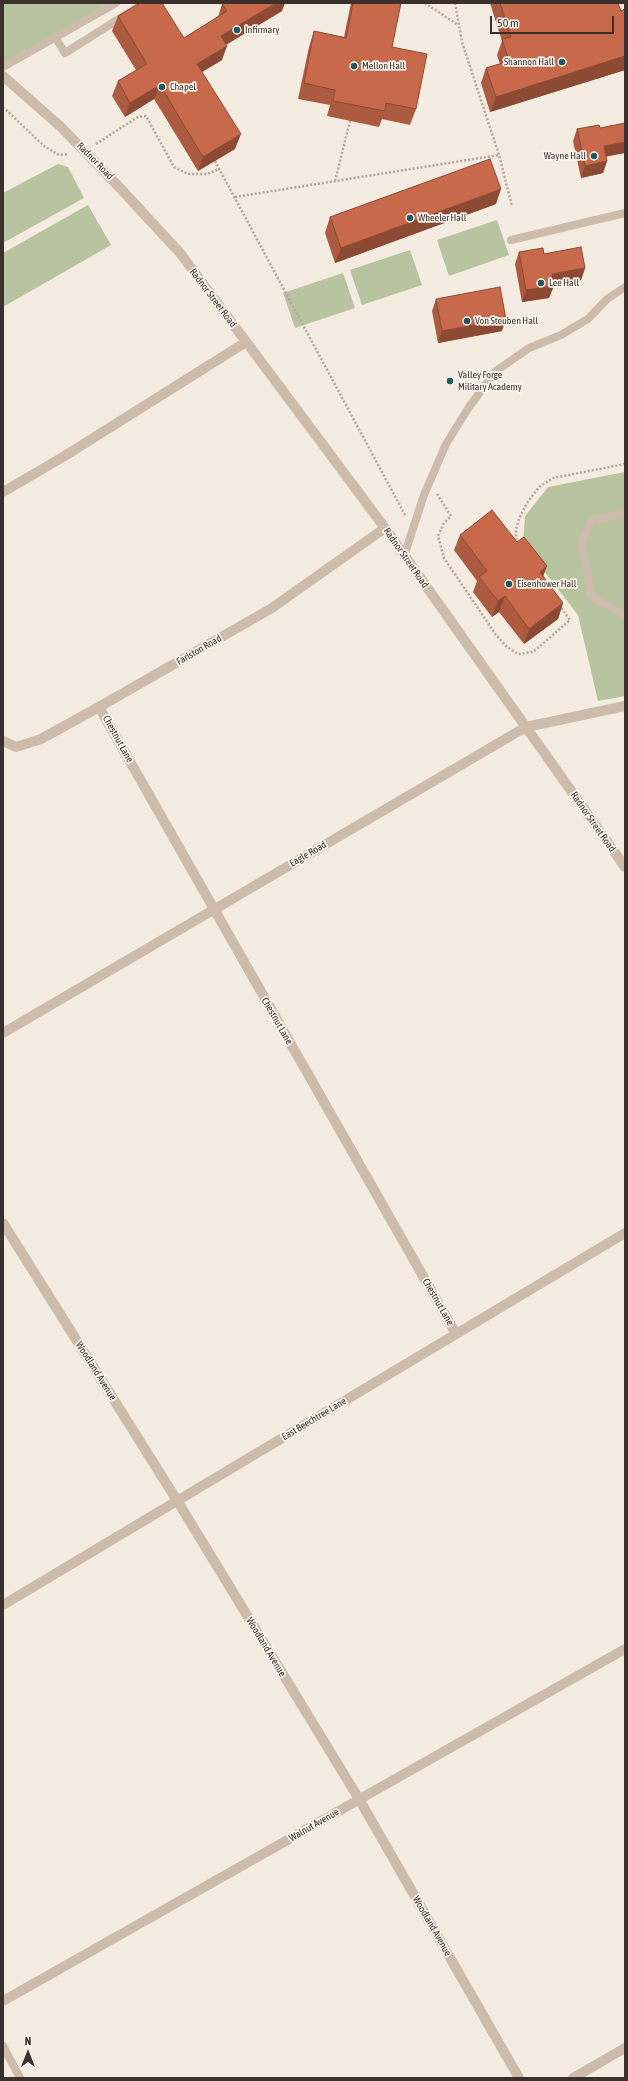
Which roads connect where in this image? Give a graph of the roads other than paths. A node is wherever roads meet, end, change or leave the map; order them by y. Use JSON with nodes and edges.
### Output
{"nodes":[{"id":1,"x":116,"y":3,"type":"edge"},
{"id":2,"x":144,"y":3,"type":"edge"},
{"id":3,"x":55,"y":38,"type":"junction"},
{"id":4,"x":3,"y":67,"type":"edge"},
{"id":5,"x":3,"y":76,"type":"edge"},
{"id":6,"x":625,"y":213,"type":"edge"},
{"id":7,"x":511,"y":240,"type":"dead end"},
{"id":8,"x":180,"y":254,"type":"joint"},
{"id":9,"x":625,"y":287,"type":"edge"},
{"id":10,"x":246,"y":342,"type":"junction"},
{"id":11,"x":3,"y":492,"type":"edge"},
{"id":12,"x":625,"y":513,"type":"edge"},
{"id":13,"x":385,"y":528,"type":"junction"},
{"id":14,"x":404,"y":556,"type":"junction"},
{"id":15,"x":625,"y":613,"type":"edge"},
{"id":16,"x":625,"y":706,"type":"edge"},
{"id":17,"x":100,"y":707,"type":"junction"},
{"id":18,"x":526,"y":726,"type":"junction"},
{"id":19,"x":3,"y":742,"type":"edge"},
{"id":20,"x":625,"y":867,"type":"edge"},
{"id":21,"x":213,"y":909,"type":"junction"},
{"id":22,"x":3,"y":1033,"type":"edge"},
{"id":23,"x":3,"y":1223,"type":"edge"},
{"id":24,"x":625,"y":1233,"type":"edge"},
{"id":25,"x":456,"y":1334,"type":"junction"},
{"id":26,"x":178,"y":1502,"type":"junction"},
{"id":27,"x":3,"y":1605,"type":"edge"},
{"id":28,"x":625,"y":1650,"type":"edge"},
{"id":29,"x":359,"y":1799,"type":"junction"},
{"id":30,"x":3,"y":2001,"type":"edge"},
{"id":31,"x":3,"y":2046,"type":"edge"},
{"id":32,"x":625,"y":2048,"type":"edge"},
{"id":33,"x":20,"y":2078,"type":"edge"},
{"id":34,"x":519,"y":2078,"type":"edge"},
{"id":35,"x":573,"y":2078,"type":"edge"}],
"edges":[{"from":1,"to":3,"type":"lane"},
{"from":2,"to":3,"type":"lane"},
{"from":3,"to":4,"type":"lane"},
{"from":5,"to":8,"type":"street","name":"Radnor Road"},
{"from":6,"to":7,"type":"lane"},
{"from":8,"to":10,"type":"street","name":"Radnor Street Road"},
{"from":9,"to":14,"type":"lane"},
{"from":10,"to":11,"type":"street"},
{"from":10,"to":13,"type":"street","name":"Radnor Street Road"},
{"from":12,"to":15,"type":"lane"},
{"from":13,"to":14,"type":"street","name":"Radnor Street Road"},
{"from":13,"to":17,"type":"street","name":"Fariston Road"},
{"from":14,"to":18,"type":"street","name":"Radnor Street Road"},
{"from":16,"to":18,"type":"street","name":"Eagle Road"},
{"from":17,"to":19,"type":"street","name":"Fariston Road"},
{"from":17,"to":21,"type":"street","name":"Chestnut Lane"},
{"from":18,"to":20,"type":"street","name":"Radnor Street Road"},
{"from":18,"to":21,"type":"street","name":"Eagle Road"},
{"from":21,"to":22,"type":"street","name":"Eagle Road"},
{"from":21,"to":25,"type":"street","name":"Chestnut Lane"},
{"from":23,"to":26,"type":"street","name":"Woodland Avenue"},
{"from":24,"to":25,"type":"street","name":"East Beechtree Lane"},
{"from":25,"to":26,"type":"street","name":"East Beechtree Lane"},
{"from":26,"to":27,"type":"street","name":"East Beechtree Lane"},
{"from":26,"to":29,"type":"street","name":"Woodland Avenue"},
{"from":28,"to":29,"type":"street","name":"Walnut Avenue"},
{"from":29,"to":30,"type":"street","name":"Walnut Avenue"},
{"from":29,"to":34,"type":"street","name":"Woodland Avenue"},
{"from":31,"to":33,"type":"lane"},
{"from":32,"to":35,"type":"street"}]}
